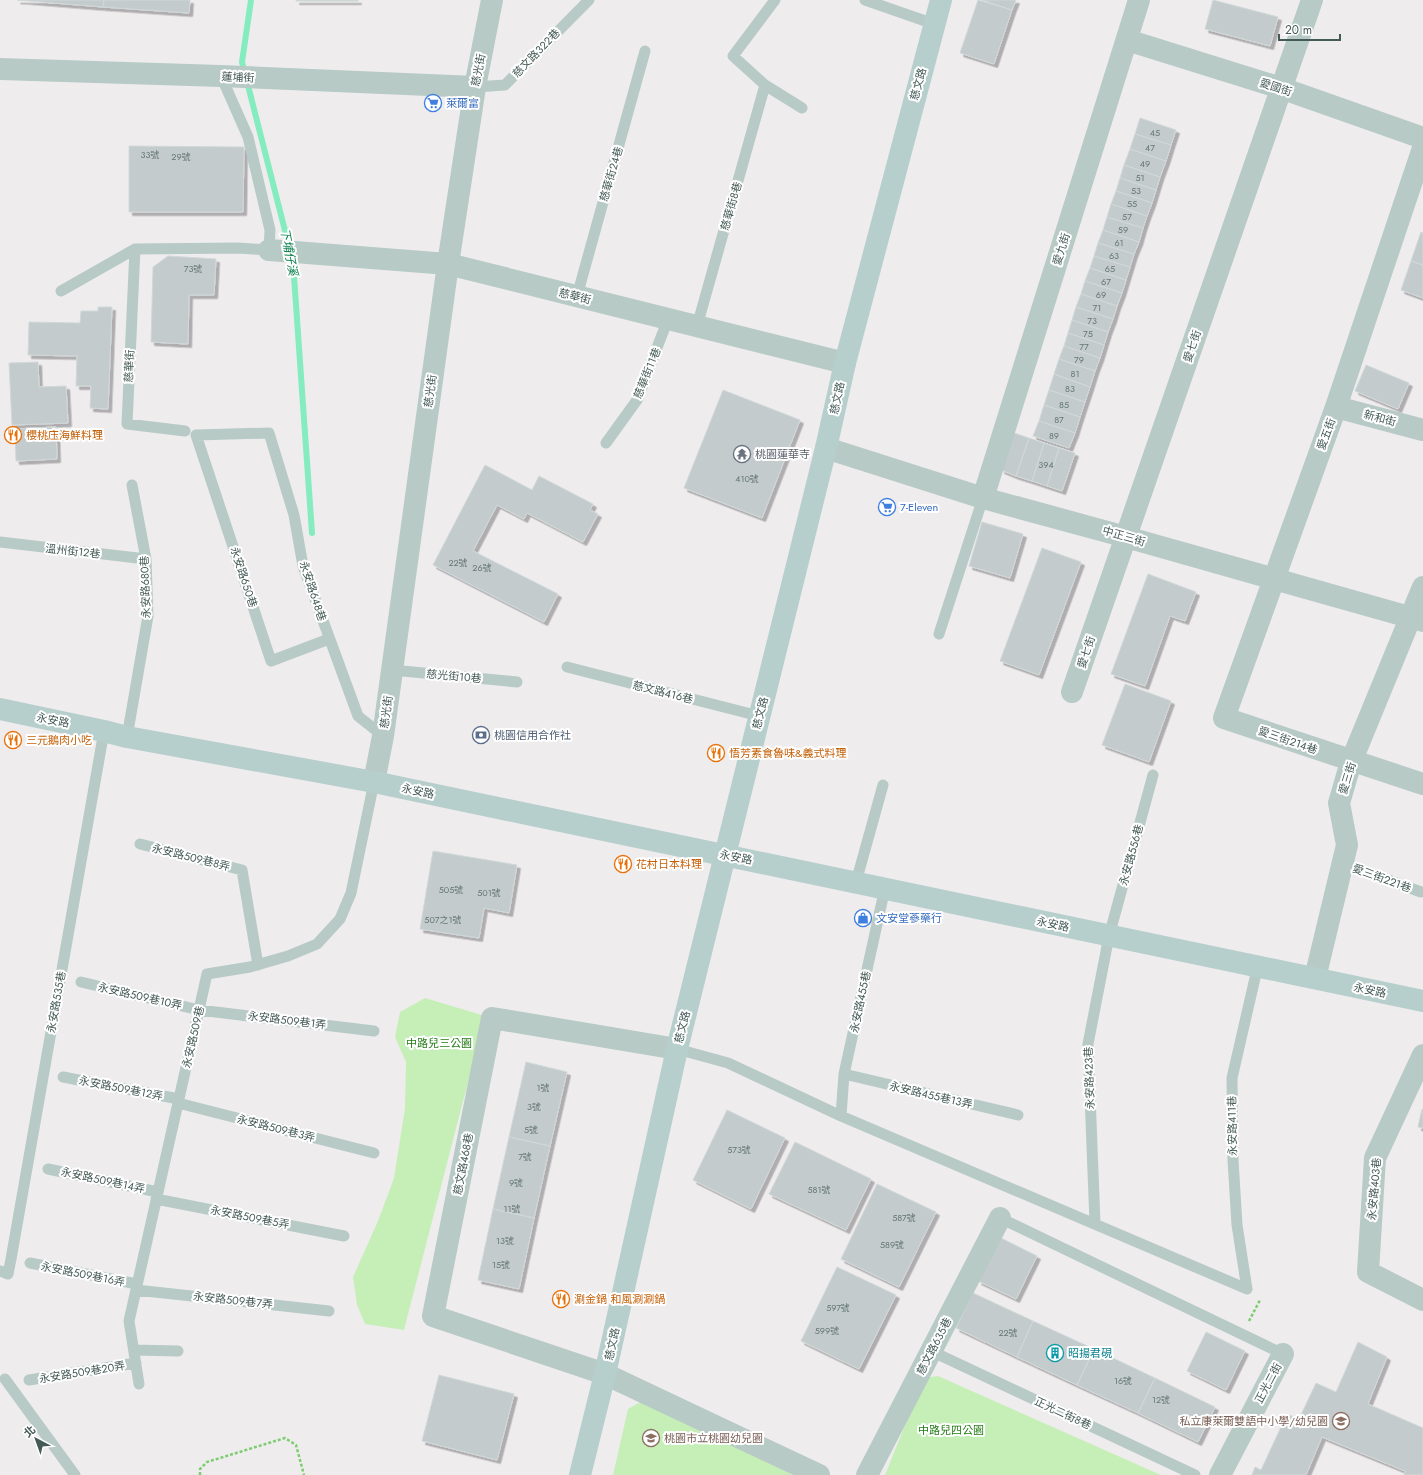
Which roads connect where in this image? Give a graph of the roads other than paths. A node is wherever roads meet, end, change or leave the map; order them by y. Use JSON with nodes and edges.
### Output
{"nodes":[{"id":1,"x":492,"y":0,"type":"edge"},
{"id":2,"x":589,"y":0,"type":"edge"},
{"id":3,"x":775,"y":0,"type":"edge"},
{"id":4,"x":865,"y":0,"type":"edge"},
{"id":5,"x":941,"y":0,"type":"edge"},
{"id":6,"x":1139,"y":0,"type":"edge"},
{"id":7,"x":1312,"y":0,"type":"edge"},
{"id":8,"x":934,"y":24,"type":"junction"},
{"id":9,"x":1127,"y":40,"type":"junction"},
{"id":10,"x":645,"y":51,"type":"dead end"},
{"id":11,"x":0,"y":69,"type":"edge"},
{"id":12,"x":237,"y":77,"type":"junction"},
{"id":13,"x":765,"y":85,"type":"junction"},
{"id":14,"x":475,"y":87,"type":"junction"},
{"id":15,"x":1281,"y":88,"type":"junction"},
{"id":16,"x":802,"y":108,"type":"dead end"},
{"id":17,"x":1423,"y":138,"type":"edge"},
{"id":18,"x":1423,"y":148,"type":"edge"},
{"id":19,"x":134,"y":250,"type":"junction"},
{"id":20,"x":283,"y":251,"type":"junction"},
{"id":21,"x":448,"y":264,"type":"junction"},
{"id":22,"x":61,"y":292,"type":"dead end"},
{"id":23,"x":576,"y":296,"type":"junction"},
{"id":24,"x":668,"y":319,"type":"junction"},
{"id":25,"x":697,"y":326,"type":"junction"},
{"id":26,"x":845,"y":362,"type":"junction"},
{"id":27,"x":1336,"y":406,"type":"junction"},
{"id":28,"x":1423,"y":430,"type":"edge"},
{"id":29,"x":185,"y":431,"type":"dead end"},
{"id":30,"x":196,"y":435,"type":"joint"},
{"id":31,"x":606,"y":443,"type":"dead end"},
{"id":32,"x":826,"y":448,"type":"junction"},
{"id":33,"x":132,"y":485,"type":"dead end"},
{"id":34,"x":983,"y":498,"type":"junction"},
{"id":35,"x":1126,"y":536,"type":"junction"},
{"id":36,"x":0,"y":542,"type":"edge"},
{"id":37,"x":146,"y":559,"type":"junction"},
{"id":38,"x":1274,"y":579,"type":"junction"},
{"id":39,"x":1423,"y":587,"type":"edge"},
{"id":40,"x":1417,"y":620,"type":"edge"},
{"id":41,"x":940,"y":634,"type":"dead end"},
{"id":42,"x":330,"y":639,"type":"junction"},
{"id":43,"x":567,"y":667,"type":"dead end"},
{"id":44,"x":392,"y":670,"type":"junction"},
{"id":45,"x":517,"y":682,"type":"dead end"},
{"id":46,"x":1072,"y":692,"type":"dead end"},
{"id":47,"x":0,"y":709,"type":"edge"},
{"id":48,"x":759,"y":716,"type":"junction"},
{"id":49,"x":1224,"y":718,"type":"joint"},
{"id":50,"x":104,"y":730,"type":"junction"},
{"id":51,"x":383,"y":736,"type":"junction"},
{"id":52,"x":127,"y":737,"type":"junction"},
{"id":53,"x":1351,"y":762,"type":"junction"},
{"id":54,"x":1153,"y":775,"type":"dead end"},
{"id":55,"x":374,"y":782,"type":"junction"},
{"id":56,"x":1423,"y":784,"type":"edge"},
{"id":57,"x":883,"y":785,"type":"dead end"},
{"id":58,"x":140,"y":844,"type":"dead end"},
{"id":59,"x":725,"y":855,"type":"junction"},
{"id":60,"x":1342,"y":863,"type":"junction"},
{"id":61,"x":856,"y":882,"type":"junction"},
{"id":62,"x":885,"y":888,"type":"junction"},
{"id":63,"x":1421,"y":892,"type":"dead end"},
{"id":64,"x":1109,"y":936,"type":"junction"},
{"id":65,"x":258,"y":965,"type":"junction"},
{"id":66,"x":1258,"y":965,"type":"junction"},
{"id":67,"x":1315,"y":978,"type":"junction"},
{"id":68,"x":81,"y":982,"type":"dead end"},
{"id":69,"x":1423,"y":1001,"type":"edge"},
{"id":70,"x":199,"y":1010,"type":"junction"},
{"id":71,"x":374,"y":1031,"type":"dead end"},
{"id":72,"x":677,"y":1049,"type":"junction"},
{"id":73,"x":1423,"y":1055,"type":"edge"},
{"id":74,"x":844,"y":1074,"type":"junction"},
{"id":75,"x":63,"y":1077,"type":"dead end"},
{"id":76,"x":179,"y":1101,"type":"junction"},
{"id":77,"x":841,"y":1116,"type":"junction"},
{"id":78,"x":1018,"y":1116,"type":"dead end"},
{"id":79,"x":374,"y":1153,"type":"dead end"},
{"id":80,"x":48,"y":1168,"type":"dead end"},
{"id":81,"x":157,"y":1196,"type":"junction"},
{"id":82,"x":1000,"y":1218,"type":"joint"},
{"id":83,"x":1094,"y":1223,"type":"junction"},
{"id":84,"x":344,"y":1236,"type":"dead end"},
{"id":85,"x":30,"y":1263,"type":"dead end"},
{"id":86,"x":4,"y":1272,"type":"edge"},
{"id":87,"x":137,"y":1287,"type":"junction"},
{"id":88,"x":1423,"y":1300,"type":"edge"},
{"id":89,"x":329,"y":1311,"type":"dead end"},
{"id":90,"x":134,"y":1350,"type":"junction"},
{"id":91,"x":178,"y":1351,"type":"dead end"},
{"id":92,"x":931,"y":1351,"type":"junction"},
{"id":93,"x":1283,"y":1354,"type":"joint"},
{"id":94,"x":136,"y":1363,"type":"junction"},
{"id":95,"x":605,"y":1374,"type":"junction"},
{"id":96,"x":5,"y":1379,"type":"dead end"},
{"id":97,"x":29,"y":1380,"type":"dead end"},
{"id":98,"x":139,"y":1384,"type":"dead end"},
{"id":99,"x":75,"y":1475,"type":"edge"},
{"id":100,"x":580,"y":1475,"type":"edge"},
{"id":101,"x":819,"y":1475,"type":"edge"},
{"id":102,"x":867,"y":1475,"type":"edge"},
{"id":103,"x":1195,"y":1475,"type":"edge"},
{"id":104,"x":1220,"y":1475,"type":"edge"}],
"edges":[{"from":1,"to":14,"type":"street","name":"慈光街"},
{"from":2,"to":14,"type":"lane","name":"慈文路322巷"},
{"from":3,"to":13,"type":"lane"},
{"from":4,"to":8,"type":"lane"},
{"from":5,"to":8,"type":"street","name":"慈文路"},
{"from":6,"to":9,"type":"street","name":"愛九街"},
{"from":7,"to":15,"type":"street","name":"愛七街"},
{"from":8,"to":26,"type":"street","name":"慈文路"},
{"from":9,"to":15,"type":"street","name":"愛國街"},
{"from":9,"to":34,"type":"street","name":"愛九街"},
{"from":10,"to":23,"type":"lane","name":"慈華街24巷"},
{"from":11,"to":12,"type":"street","name":"蓮埔街"},
{"from":12,"to":14,"type":"street","name":"蓮埔街"},
{"from":12,"to":20,"type":"lane"},
{"from":13,"to":16,"type":"lane"},
{"from":13,"to":25,"type":"lane","name":"慈華街8巷"},
{"from":14,"to":21,"type":"street","name":"慈光街"},
{"from":15,"to":17,"type":"street","name":"愛國街"},
{"from":15,"to":35,"type":"street","name":"愛七街"},
{"from":18,"to":27,"type":"street","name":"愛五街"},
{"from":19,"to":20,"type":"lane","name":"慈華街"},
{"from":19,"to":22,"type":"lane","name":"慈華街"},
{"from":19,"to":29,"type":"lane","name":"慈華街"},
{"from":20,"to":21,"type":"street","name":"慈華街"},
{"from":21,"to":23,"type":"street","name":"慈華街"},
{"from":21,"to":44,"type":"street","name":"慈光街"},
{"from":23,"to":24,"type":"street","name":"慈華街"},
{"from":24,"to":25,"type":"street","name":"慈華街"},
{"from":24,"to":31,"type":"lane","name":"慈華街11巷"},
{"from":25,"to":26,"type":"street","name":"慈華街"},
{"from":26,"to":32,"type":"street","name":"慈文路"},
{"from":27,"to":28,"type":"street","name":"新和街"},
{"from":27,"to":38,"type":"street","name":"愛五街"},
{"from":30,"to":42,"type":"lane","name":"永安路648巷"},
{"from":30,"to":42,"type":"lane","name":"永安路650巷"},
{"from":32,"to":34,"type":"street","name":"中正三街"},
{"from":32,"to":48,"type":"street","name":"慈文路"},
{"from":33,"to":37,"type":"lane","name":"永安路680巷"},
{"from":34,"to":35,"type":"street","name":"中正三街"},
{"from":34,"to":41,"type":"lane"},
{"from":35,"to":38,"type":"street","name":"中正三街"},
{"from":35,"to":46,"type":"street","name":"愛七街"},
{"from":36,"to":37,"type":"lane","name":"溫州街12巷"},
{"from":37,"to":52,"type":"lane","name":"永安路680巷"},
{"from":38,"to":40,"type":"street","name":"中正三街"},
{"from":38,"to":49,"type":"street","name":"愛五街"},
{"from":39,"to":40,"type":"street","name":"愛三街"},
{"from":40,"to":53,"type":"street","name":"愛三街"},
{"from":42,"to":51,"type":"lane","name":"永安路648巷"},
{"from":43,"to":48,"type":"lane","name":"慈文路416巷"},
{"from":44,"to":45,"type":"lane","name":"慈光街10巷"},
{"from":44,"to":51,"type":"street","name":"慈光街"},
{"from":47,"to":50,"type":"street","name":"永安路"},
{"from":48,"to":59,"type":"street","name":"慈文路"},
{"from":49,"to":53,"type":"street","name":"愛三街214巷"},
{"from":50,"to":52,"type":"street","name":"永安路"},
{"from":50,"to":86,"type":"lane","name":"永安路535巷"},
{"from":51,"to":55,"type":"street","name":"慈光街"},
{"from":52,"to":55,"type":"street","name":"永安路"},
{"from":53,"to":56,"type":"street","name":"愛三街214巷"},
{"from":53,"to":60,"type":"street","name":"愛三街"},
{"from":54,"to":64,"type":"lane","name":"永安路556巷"},
{"from":55,"to":59,"type":"street","name":"永安路"},
{"from":55,"to":65,"type":"lane","name":"永安路509巷"},
{"from":57,"to":61,"type":"lane"},
{"from":58,"to":65,"type":"lane","name":"永安路509巷8弄"},
{"from":59,"to":61,"type":"street","name":"永安路"},
{"from":59,"to":72,"type":"street","name":"慈文路"},
{"from":60,"to":63,"type":"lane","name":"愛三街221巷"},
{"from":60,"to":67,"type":"street","name":"愛三街"},
{"from":61,"to":62,"type":"street","name":"永安路"},
{"from":62,"to":64,"type":"street","name":"永安路"},
{"from":62,"to":74,"type":"lane","name":"永安路455巷"},
{"from":64,"to":66,"type":"street","name":"永安路"},
{"from":64,"to":83,"type":"lane","name":"永安路423巷"},
{"from":65,"to":70,"type":"lane","name":"永安路509巷"},
{"from":66,"to":67,"type":"street","name":"永安路"},
{"from":66,"to":83,"type":"lane","name":"永安路411巷"},
{"from":67,"to":69,"type":"street","name":"永安路"},
{"from":68,"to":70,"type":"lane","name":"永安路509巷10弄"},
{"from":70,"to":71,"type":"lane","name":"永安路509巷1弄"},
{"from":70,"to":76,"type":"lane","name":"永安路509巷"},
{"from":72,"to":77,"type":"lane"},
{"from":72,"to":95,"type":"street","name":"慈文路"},
{"from":72,"to":95,"type":"street","name":"慈文路468巷"},
{"from":73,"to":88,"type":"street","name":"永安路403巷"},
{"from":74,"to":77,"type":"lane","name":"永安路455巷"},
{"from":74,"to":78,"type":"lane","name":"永安路455巷13弄"},
{"from":75,"to":76,"type":"lane","name":"永安路509巷12弄"},
{"from":76,"to":79,"type":"lane","name":"永安路509巷3弄"},
{"from":76,"to":81,"type":"lane","name":"永安路509巷"},
{"from":77,"to":83,"type":"lane"},
{"from":80,"to":81,"type":"lane","name":"永安路509巷14弄"},
{"from":81,"to":84,"type":"lane","name":"永安路509巷5弄"},
{"from":81,"to":87,"type":"lane","name":"永安路509巷"},
{"from":82,"to":92,"type":"street","name":"慈文路635巷"},
{"from":82,"to":93,"type":"lane"},
{"from":85,"to":87,"type":"lane","name":"永安路509巷16弄"},
{"from":87,"to":89,"type":"lane","name":"永安路509巷7弄"},
{"from":87,"to":90,"type":"lane","name":"永安路509巷"},
{"from":90,"to":91,"type":"lane"},
{"from":90,"to":94,"type":"lane","name":"永安路509巷"},
{"from":92,"to":102,"type":"street","name":"慈文路635巷"},
{"from":92,"to":103,"type":"lane","name":"正光二街8巷"},
{"from":93,"to":104,"type":"street","name":"正光二街"},
{"from":94,"to":97,"type":"lane","name":"永安路509巷20弄"},
{"from":94,"to":98,"type":"lane","name":"永安路509巷"},
{"from":95,"to":100,"type":"street","name":"慈文路"},
{"from":95,"to":101,"type":"street"},
{"from":96,"to":99,"type":"lane"}]}
